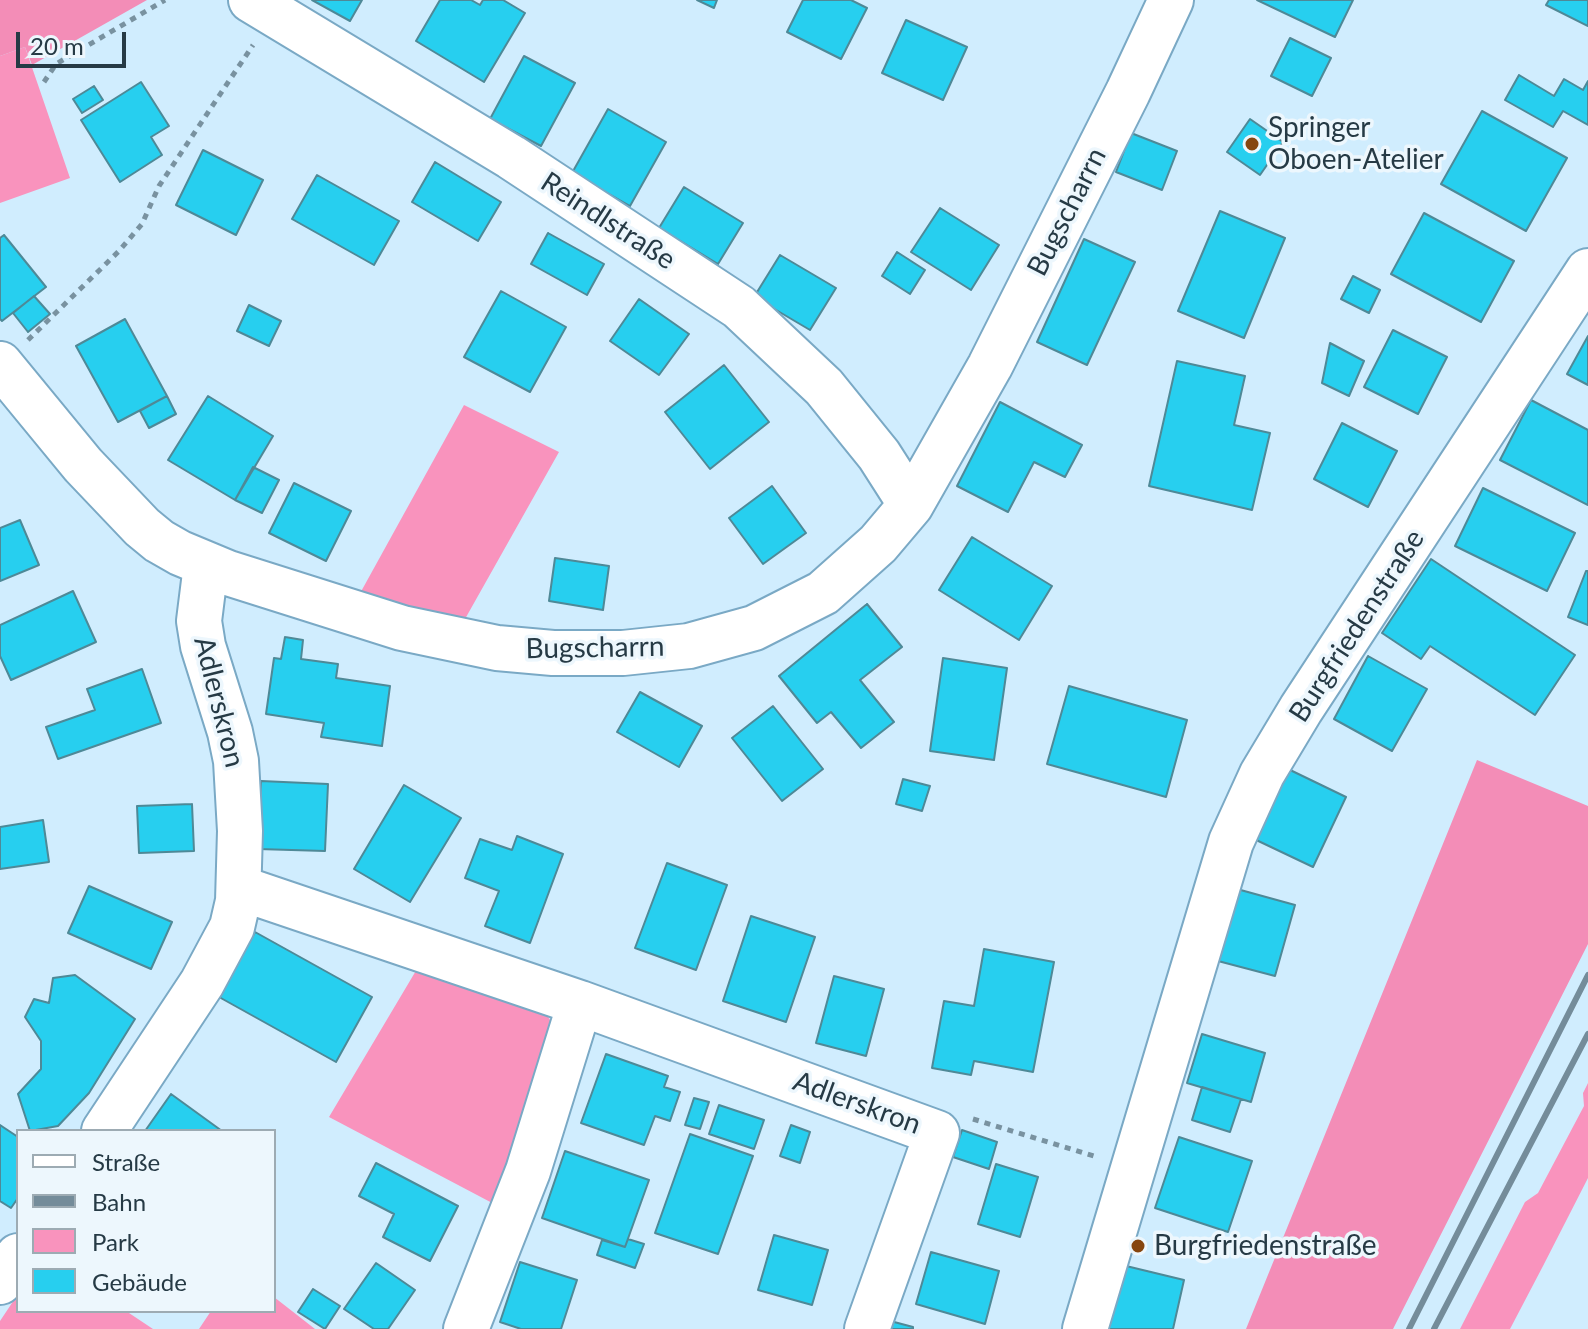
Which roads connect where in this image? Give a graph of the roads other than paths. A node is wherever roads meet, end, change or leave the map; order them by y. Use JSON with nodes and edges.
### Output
{"nodes":[{"id":1,"x":1171,"y":0,"type":"edge"},
{"id":2,"x":266,"y":9,"type":"edge"},
{"id":3,"x":1588,"y":271,"type":"edge"},
{"id":4,"x":0,"y":364,"type":"edge"},
{"id":5,"x":911,"y":505,"type":"junction"},
{"id":6,"x":206,"y":565,"type":"junction"},
{"id":7,"x":240,"y":888,"type":"junction"},
{"id":8,"x":580,"y":1003,"type":"junction"},
{"id":9,"x":105,"y":1129,"type":"edge"},
{"id":10,"x":16,"y":1259,"type":"edge"},
{"id":11,"x":0,"y":1282,"type":"edge"},
{"id":12,"x":466,"y":1329,"type":"edge"},
{"id":13,"x":867,"y":1329,"type":"edge"},
{"id":14,"x":1085,"y":1329,"type":"edge"}],
"edges":[{"from":1,"to":5,"type":"street","name":"Bugscharrn"},
{"from":2,"to":5,"type":"street","name":"Reindlstraße"},
{"from":3,"to":14,"type":"street","name":"Burgfriedenstraße"},
{"from":4,"to":6,"type":"street","name":"Bugscharrn"},
{"from":5,"to":6,"type":"street","name":"Bugscharrn"},
{"from":6,"to":7,"type":"street","name":"Adlerskron"},
{"from":7,"to":8,"type":"street","name":"Adlerskron"},
{"from":7,"to":9,"type":"street","name":"Adlerskron"},
{"from":8,"to":12,"type":"street"},
{"from":8,"to":13,"type":"street","name":"Adlerskron"},
{"from":10,"to":11,"type":"street"}]}
